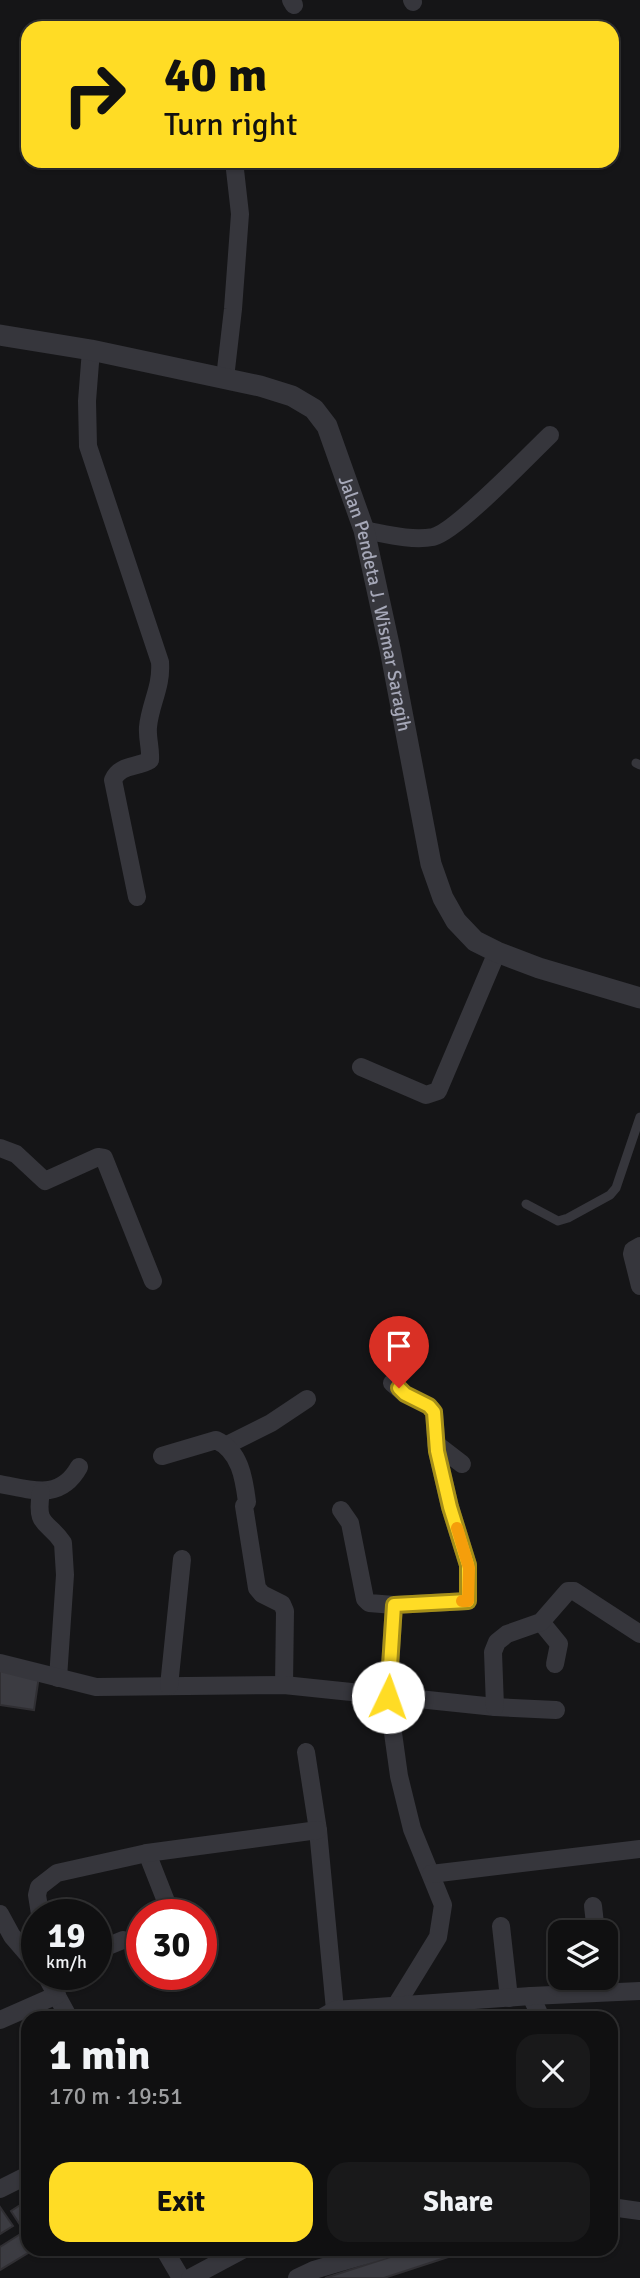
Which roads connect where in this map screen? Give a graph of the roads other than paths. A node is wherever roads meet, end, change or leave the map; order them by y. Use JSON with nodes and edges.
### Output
{"nodes":[{"id":1,"x":235,"y":168,"type":"edge"},
{"id":2,"x":0,"y":335,"type":"edge"},
{"id":3,"x":91,"y":350,"type":"junction"},
{"id":4,"x":225,"y":379,"type":"junction"},
{"id":5,"x":550,"y":435,"type":"dead end"},
{"id":6,"x":364,"y":530,"type":"junction"},
{"id":7,"x":137,"y":897,"type":"dead end"},
{"id":8,"x":497,"y":952,"type":"junction"},
{"id":9,"x":638,"y":993,"type":"edge"},
{"id":10,"x":360,"y":1067,"type":"dead end"},
{"id":11,"x":640,"y":1117,"type":"edge"},
{"id":12,"x":0,"y":1148,"type":"edge"},
{"id":13,"x":526,"y":1204,"type":"dead end"},
{"id":14,"x":640,"y":1246,"type":"edge"},
{"id":15,"x":153,"y":1281,"type":"dead end"},
{"id":16,"x":640,"y":1286,"type":"edge"},
{"id":17,"x":392,"y":1383,"type":"dead end"},
{"id":18,"x":307,"y":1399,"type":"dead end"},
{"id":19,"x":436,"y":1444,"type":"junction"},
{"id":20,"x":227,"y":1445,"type":"junction"},
{"id":21,"x":162,"y":1456,"type":"dead end"},
{"id":22,"x":462,"y":1464,"type":"dead end"},
{"id":23,"x":79,"y":1466,"type":"dead end"},
{"id":24,"x":0,"y":1484,"type":"edge"},
{"id":25,"x":41,"y":1492,"type":"junction"},
{"id":26,"x":341,"y":1510,"type":"dead end"},
{"id":27,"x":182,"y":1559,"type":"dead end"},
{"id":28,"x":394,"y":1605,"type":"junction"},
{"id":29,"x":541,"y":1622,"type":"junction"},
{"id":30,"x":640,"y":1634,"type":"edge"},
{"id":31,"x":0,"y":1663,"type":"edge"},
{"id":32,"x":555,"y":1664,"type":"dead end"},
{"id":33,"x":58,"y":1678,"type":"junction"},
{"id":34,"x":284,"y":1685,"type":"junction"},
{"id":35,"x":170,"y":1686,"type":"junction"},
{"id":36,"x":388,"y":1697,"type":"junction"},
{"id":37,"x":495,"y":1707,"type":"junction"},
{"id":38,"x":556,"y":1710,"type":"dead end"},
{"id":39,"x":306,"y":1752,"type":"dead end"},
{"id":40,"x":318,"y":1830,"type":"junction"},
{"id":41,"x":640,"y":1849,"type":"edge"},
{"id":42,"x":147,"y":1853,"type":"junction"},
{"id":43,"x":430,"y":1874,"type":"junction"},
{"id":44,"x":38,"y":1899,"type":"edge"},
{"id":45,"x":164,"y":1899,"type":"edge"},
{"id":46,"x":593,"y":1906,"type":"dead end"},
{"id":47,"x":0,"y":1914,"type":"edge"},
{"id":48,"x":595,"y":1920,"type":"edge"},
{"id":49,"x":501,"y":1926,"type":"dead end"},
{"id":50,"x":123,"y":1940,"type":"dead end"},
{"id":51,"x":112,"y":1944,"type":"edge"},
{"id":52,"x":21,"y":1946,"type":"edge"},
{"id":53,"x":618,"y":1988,"type":"edge"},
{"id":54,"x":38,"y":1990,"type":"edge"},
{"id":55,"x":55,"y":1990,"type":"edge"},
{"id":56,"x":570,"y":1990,"type":"edge"},
{"id":57,"x":640,"y":1991,"type":"edge"},
{"id":58,"x":531,"y":1996,"type":"junction"},
{"id":59,"x":509,"y":1998,"type":"junction"},
{"id":60,"x":395,"y":2007,"type":"junction"},
{"id":61,"x":65,"y":2011,"type":"edge"},
{"id":62,"x":328,"y":2011,"type":"edge"},
{"id":63,"x":357,"y":2011,"type":"edge"},
{"id":64,"x":538,"y":2011,"type":"edge"},
{"id":65,"x":0,"y":2020,"type":"edge"},
{"id":66,"x":21,"y":2178,"type":"edge"},
{"id":67,"x":0,"y":2189,"type":"edge"},
{"id":68,"x":618,"y":2208,"type":"edge"},
{"id":69,"x":640,"y":2211,"type":"edge"},
{"id":70,"x":168,"y":2256,"type":"edge"},
{"id":71,"x":231,"y":2256,"type":"edge"},
{"id":72,"x":364,"y":2256,"type":"edge"},
{"id":73,"x":181,"y":2278,"type":"edge"},
{"id":74,"x":190,"y":2278,"type":"edge"},
{"id":75,"x":297,"y":2278,"type":"edge"}],
"edges":[{"from":1,"to":4,"type":"street"},
{"from":2,"to":3,"type":"street","name":"Jalan Pendeta J. Wismar Saragih"},
{"from":3,"to":4,"type":"street","name":"Jalan Pendeta J. Wismar Saragih"},
{"from":3,"to":7,"type":"street"},
{"from":4,"to":6,"type":"street","name":"Jalan Pendeta J. Wismar Saragih"},
{"from":5,"to":6,"type":"street"},
{"from":6,"to":8,"type":"street","name":"Jalan Pendeta J. Wismar Saragih"},
{"from":8,"to":9,"type":"street","name":"Jalan Pendeta J. Wismar Saragih"},
{"from":8,"to":10,"type":"street"},
{"from":11,"to":13,"type":"lane"},
{"from":12,"to":15,"type":"street"},
{"from":14,"to":16,"type":"street"},
{"from":17,"to":19,"type":"street"},
{"from":18,"to":20,"type":"street"},
{"from":19,"to":22,"type":"street"},
{"from":19,"to":28,"type":"street"},
{"from":20,"to":21,"type":"street"},
{"from":20,"to":34,"type":"street"},
{"from":23,"to":25,"type":"street"},
{"from":24,"to":25,"type":"street"},
{"from":25,"to":33,"type":"street"},
{"from":26,"to":28,"type":"street"},
{"from":27,"to":35,"type":"street"},
{"from":28,"to":36,"type":"street"},
{"from":29,"to":30,"type":"street"},
{"from":29,"to":32,"type":"street"},
{"from":29,"to":37,"type":"street"},
{"from":31,"to":33,"type":"street"},
{"from":33,"to":35,"type":"street"},
{"from":34,"to":35,"type":"street"},
{"from":34,"to":36,"type":"street"},
{"from":36,"to":37,"type":"street"},
{"from":36,"to":43,"type":"street"},
{"from":37,"to":38,"type":"street"},
{"from":39,"to":40,"type":"street"},
{"from":40,"to":42,"type":"street"},
{"from":40,"to":62,"type":"street"},
{"from":41,"to":43,"type":"street"},
{"from":42,"to":44,"type":"street"},
{"from":42,"to":45,"type":"street"},
{"from":43,"to":60,"type":"street"},
{"from":46,"to":48,"type":"street"},
{"from":47,"to":52,"type":"street"},
{"from":49,"to":59,"type":"street"},
{"from":50,"to":51,"type":"street"},
{"from":53,"to":57,"type":"street"},
{"from":54,"to":65,"type":"street"},
{"from":55,"to":61,"type":"street"},
{"from":56,"to":58,"type":"street"},
{"from":58,"to":59,"type":"street"},
{"from":58,"to":64,"type":"street"},
{"from":59,"to":60,"type":"street"},
{"from":60,"to":63,"type":"street"},
{"from":66,"to":67,"type":"street"},
{"from":68,"to":69,"type":"street"},
{"from":70,"to":73,"type":"street"},
{"from":71,"to":74,"type":"street"},
{"from":72,"to":75,"type":"street"}]}
